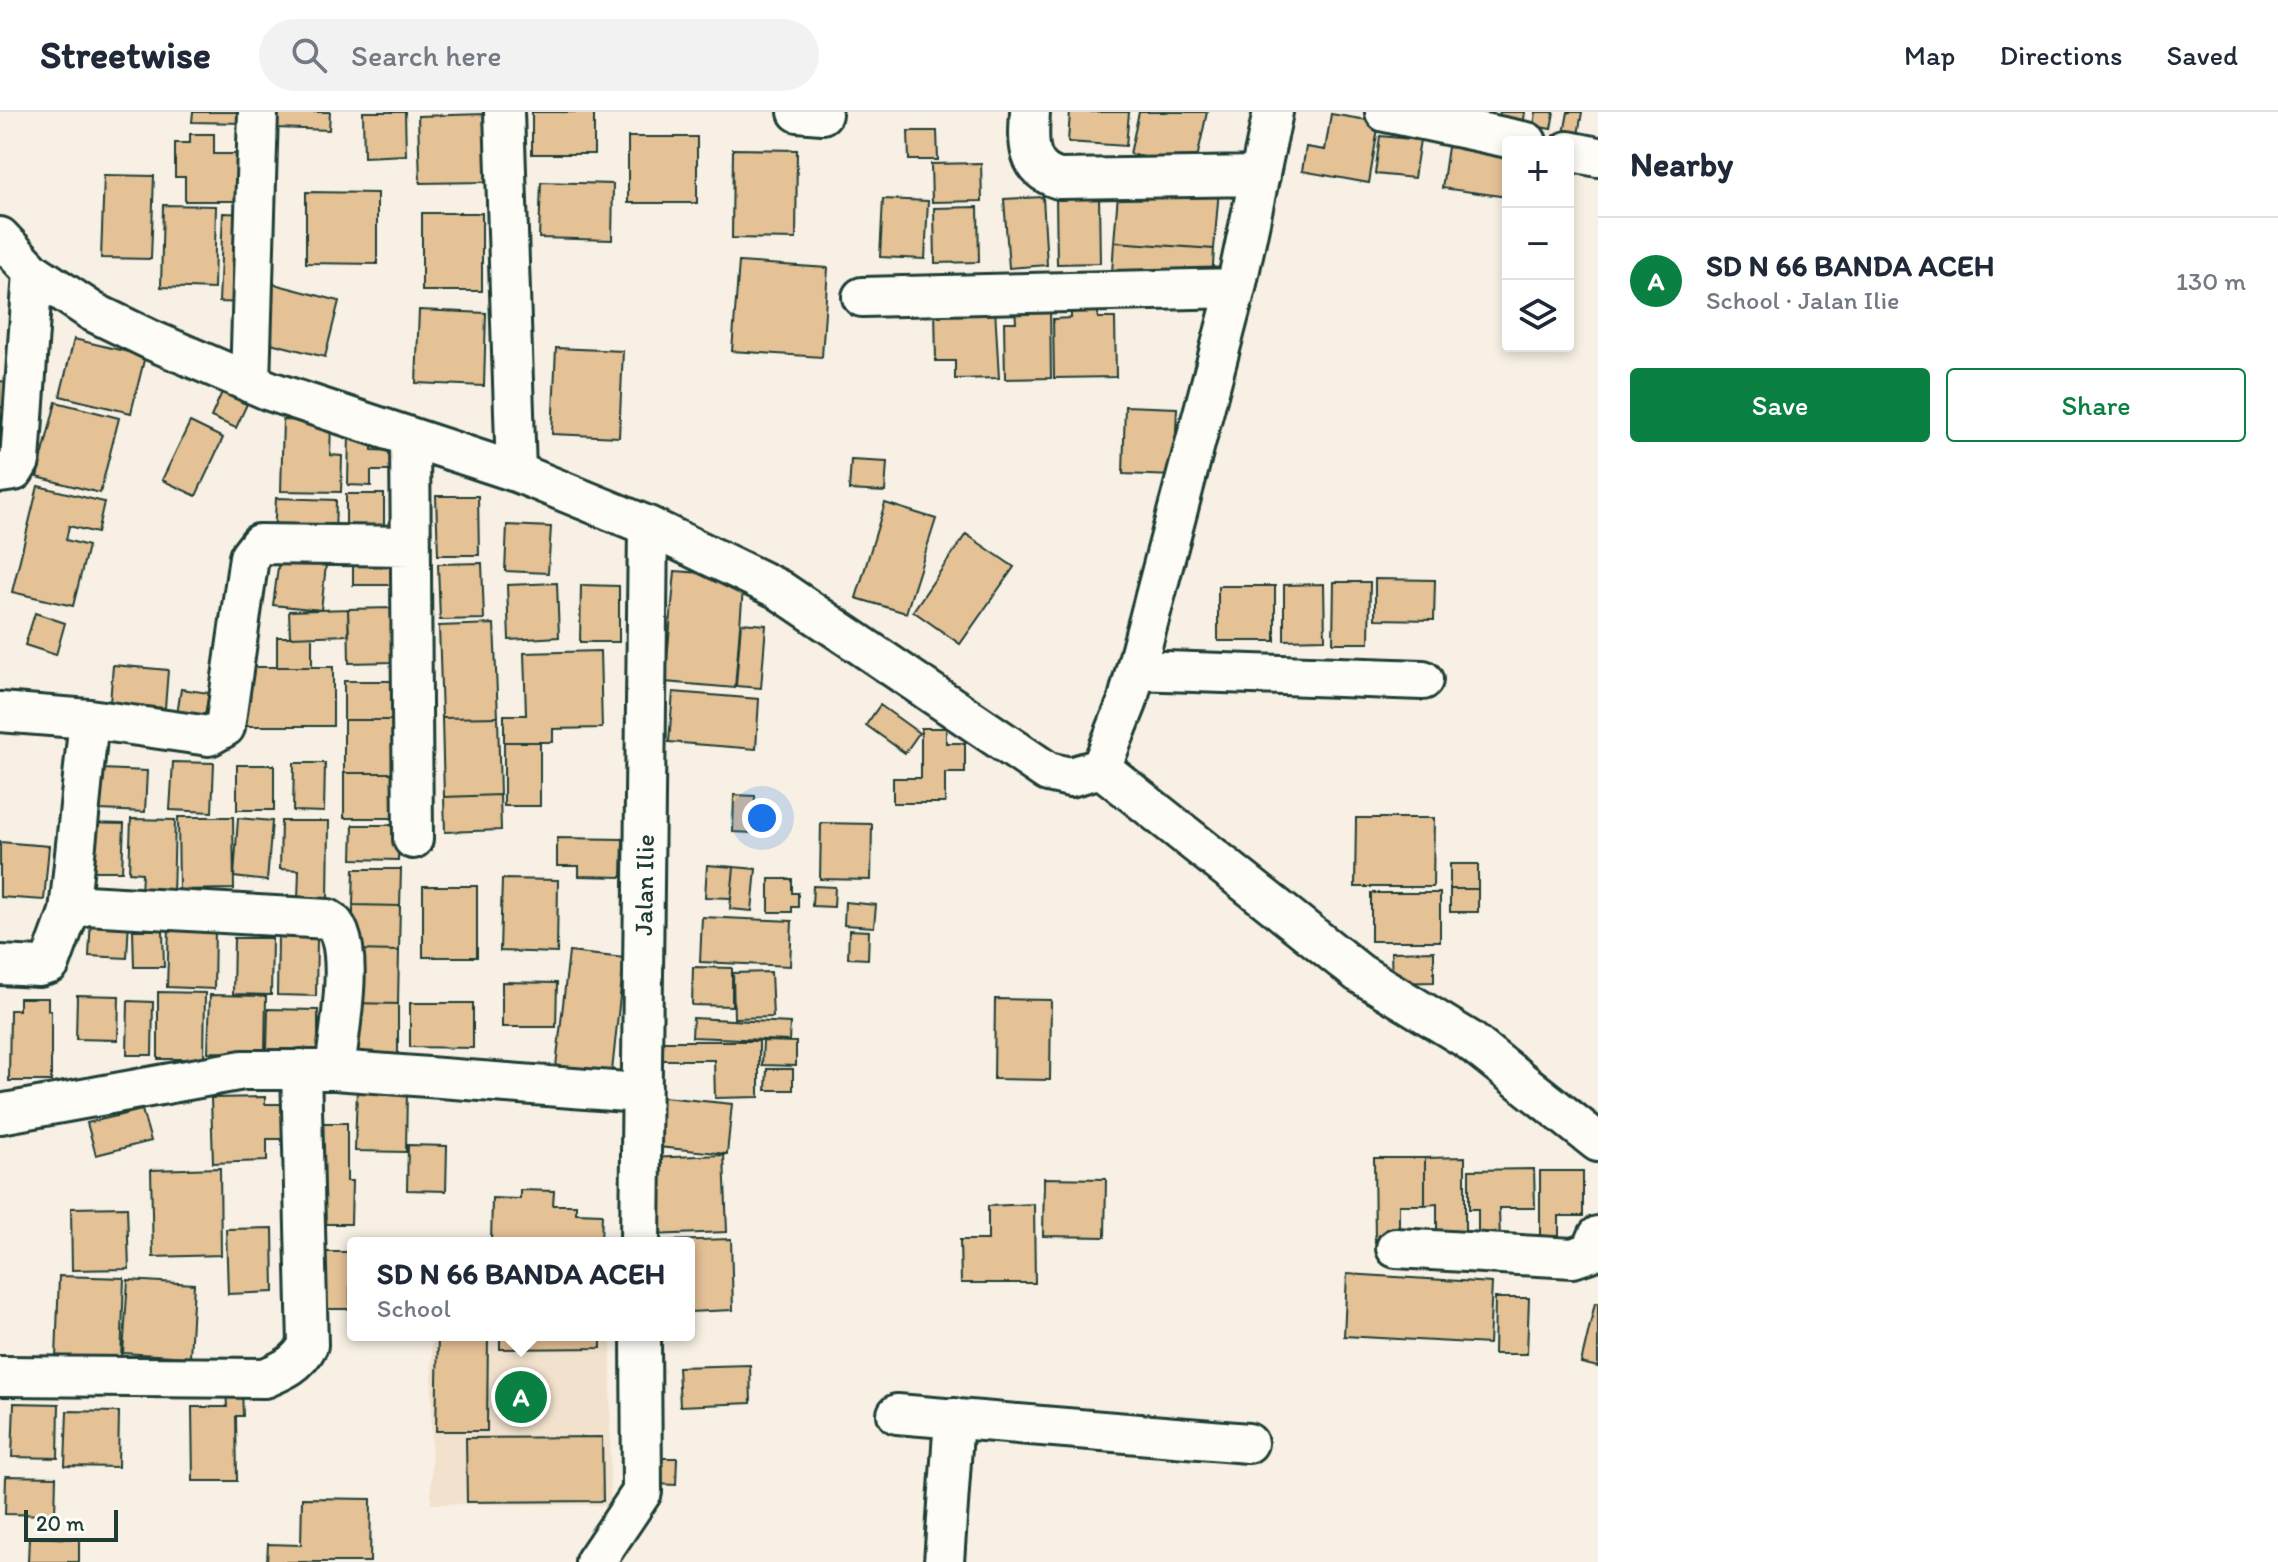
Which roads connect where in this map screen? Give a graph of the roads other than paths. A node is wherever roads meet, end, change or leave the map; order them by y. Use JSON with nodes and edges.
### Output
{"nodes":[{"id":1,"x":258,"y":112,"type":"edge"},
{"id":2,"x":504,"y":112,"type":"edge"},
{"id":3,"x":1030,"y":112,"type":"edge"},
{"id":4,"x":1273,"y":112,"type":"edge"},
{"id":5,"x":1385,"y":112,"type":"edge"},
{"id":6,"x":1502,"y":137,"type":"edge"},
{"id":7,"x":1574,"y":152,"type":"edge"},
{"id":8,"x":1598,"y":157,"type":"edge"},
{"id":9,"x":1260,"y":176,"type":"junction"},
{"id":10,"x":0,"y":237,"type":"edge"},
{"id":11,"x":33,"y":272,"type":"junction"},
{"id":12,"x":1236,"y":288,"type":"junction"},
{"id":13,"x":862,"y":297,"type":"dead end"},
{"id":14,"x":250,"y":383,"type":"junction"},
{"id":15,"x":410,"y":437,"type":"junction"},
{"id":16,"x":516,"y":472,"type":"junction"},
{"id":17,"x":0,"y":473,"type":"edge"},
{"id":18,"x":648,"y":526,"type":"junction"},
{"id":19,"x":411,"y":546,"type":"junction"},
{"id":20,"x":1136,"y":670,"type":"junction"},
{"id":21,"x":1423,"y":680,"type":"dead end"},
{"id":22,"x":0,"y":712,"type":"edge"},
{"id":23,"x":89,"y":719,"type":"junction"},
{"id":24,"x":1101,"y":768,"type":"junction"},
{"id":25,"x":413,"y":839,"type":"dead end"},
{"id":26,"x":69,"y":912,"type":"junction"},
{"id":27,"x":0,"y":965,"type":"edge"},
{"id":28,"x":318,"y":1070,"type":"junction"},
{"id":29,"x":639,"y":1093,"type":"junction"},
{"id":30,"x":0,"y":1114,"type":"edge"},
{"id":31,"x":1598,"y":1142,"type":"edge"},
{"id":32,"x":1598,"y":1236,"type":"edge"},
{"id":33,"x":640,"y":1237,"type":"edge"},
{"id":34,"x":1396,"y":1248,"type":"dead end"},
{"id":35,"x":641,"y":1341,"type":"edge"},
{"id":36,"x":0,"y":1376,"type":"edge"},
{"id":37,"x":897,"y":1414,"type":"dead end"},
{"id":38,"x":954,"y":1418,"type":"junction"},
{"id":39,"x":1248,"y":1443,"type":"dead end"},
{"id":40,"x":595,"y":1562,"type":"edge"},
{"id":41,"x":944,"y":1562,"type":"edge"}],
"edges":[{"from":1,"to":14,"type":"street"},
{"from":2,"to":16,"type":"street"},
{"from":3,"to":9,"type":"street"},
{"from":4,"to":9,"type":"street"},
{"from":5,"to":6,"type":"street"},
{"from":7,"to":8,"type":"street"},
{"from":9,"to":12,"type":"street"},
{"from":10,"to":11,"type":"street"},
{"from":11,"to":14,"type":"street"},
{"from":11,"to":17,"type":"street"},
{"from":12,"to":13,"type":"street"},
{"from":12,"to":20,"type":"street"},
{"from":14,"to":15,"type":"street"},
{"from":15,"to":16,"type":"street"},
{"from":15,"to":19,"type":"street"},
{"from":16,"to":18,"type":"street"},
{"from":18,"to":24,"type":"street"},
{"from":18,"to":29,"type":"street","name":"Jalan Ilie"},
{"from":19,"to":23,"type":"street"},
{"from":19,"to":25,"type":"street"},
{"from":20,"to":21,"type":"street"},
{"from":20,"to":24,"type":"street"},
{"from":22,"to":23,"type":"street"},
{"from":23,"to":26,"type":"street"},
{"from":24,"to":31,"type":"street"},
{"from":26,"to":27,"type":"street"},
{"from":26,"to":28,"type":"street"},
{"from":28,"to":29,"type":"street"},
{"from":28,"to":30,"type":"street"},
{"from":28,"to":36,"type":"street"},
{"from":29,"to":33,"type":"street","name":"Jalan Ilie"},
{"from":32,"to":34,"type":"street"},
{"from":35,"to":40,"type":"street"},
{"from":37,"to":38,"type":"street"},
{"from":38,"to":39,"type":"street"},
{"from":38,"to":41,"type":"street"}]}
